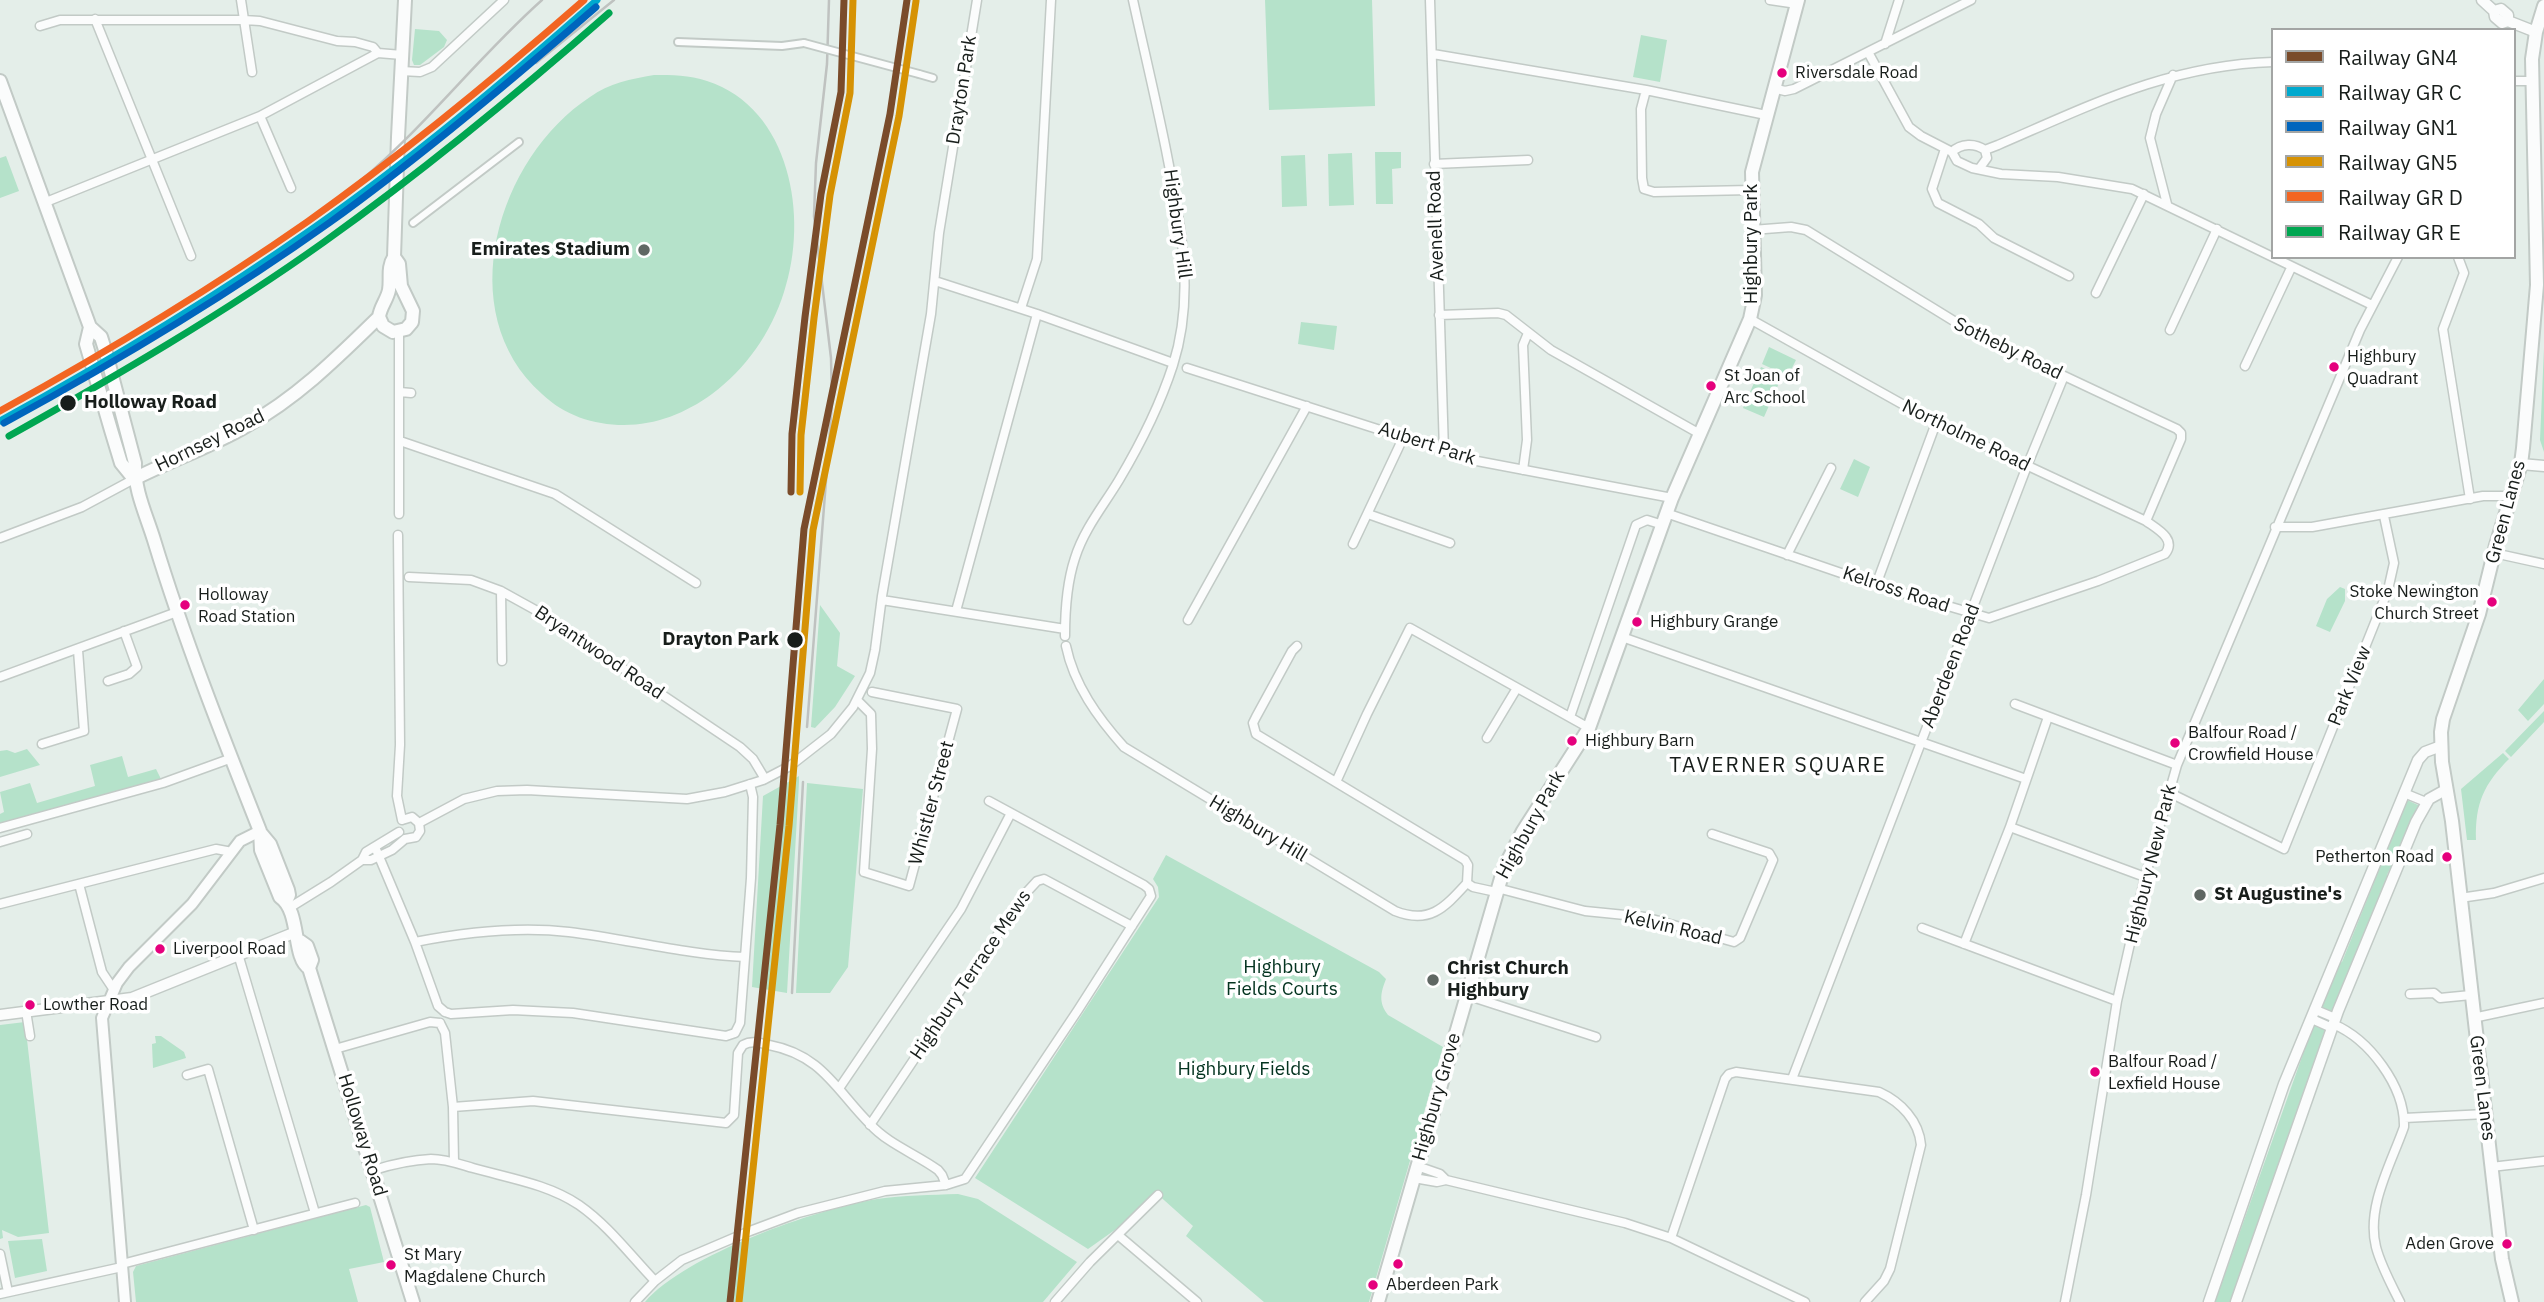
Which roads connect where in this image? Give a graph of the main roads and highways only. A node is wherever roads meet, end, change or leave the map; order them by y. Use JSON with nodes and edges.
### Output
{"nodes":[{"id":1,"x":405,"y":0,"type":"edge"},
{"id":2,"x":1798,"y":2,"type":"edge"},
{"id":3,"x":2544,"y":6,"type":"edge"},
{"id":4,"x":0,"y":81,"type":"edge"},
{"id":5,"x":394,"y":257,"type":"junction"},
{"id":6,"x":384,"y":303,"type":"junction"},
{"id":7,"x":408,"y":303,"type":"junction"},
{"id":8,"x":379,"y":317,"type":"junction"},
{"id":9,"x":134,"y":479,"type":"junction"},
{"id":10,"x":260,"y":831,"type":"junction"},
{"id":11,"x":1496,"y":890,"type":"joint"},
{"id":12,"x":125,"y":1302,"type":"edge"},
{"id":13,"x":413,"y":1302,"type":"edge"},
{"id":14,"x":1378,"y":1302,"type":"edge"},
{"id":15,"x":2512,"y":1302,"type":"edge"}],
"edges":[{"from":1,"to":5,"type":"main road","name":"Hornsey Road"},
{"from":2,"to":11,"type":"main road","name":"Highbury Park"},
{"from":3,"to":15,"type":"main road","name":"Green Lanes"},
{"from":4,"to":9,"type":"main road","name":"Holloway Road"},
{"from":5,"to":6,"type":"main road","name":"Hornsey Road"},
{"from":5,"to":7,"type":"main road","name":"Hornsey Road"},
{"from":6,"to":7,"type":"main road"},
{"from":6,"to":8,"type":"main road","name":"Hornsey Road"},
{"from":7,"to":8,"type":"main road","name":"Hornsey Road"},
{"from":8,"to":9,"type":"main road","name":"Hornsey Road"},
{"from":9,"to":10,"type":"main road","name":"Holloway Road"},
{"from":10,"to":12,"type":"main road"},
{"from":10,"to":13,"type":"main road","name":"Holloway Road"},
{"from":11,"to":14,"type":"main road","name":"Highbury Grove"}]}
